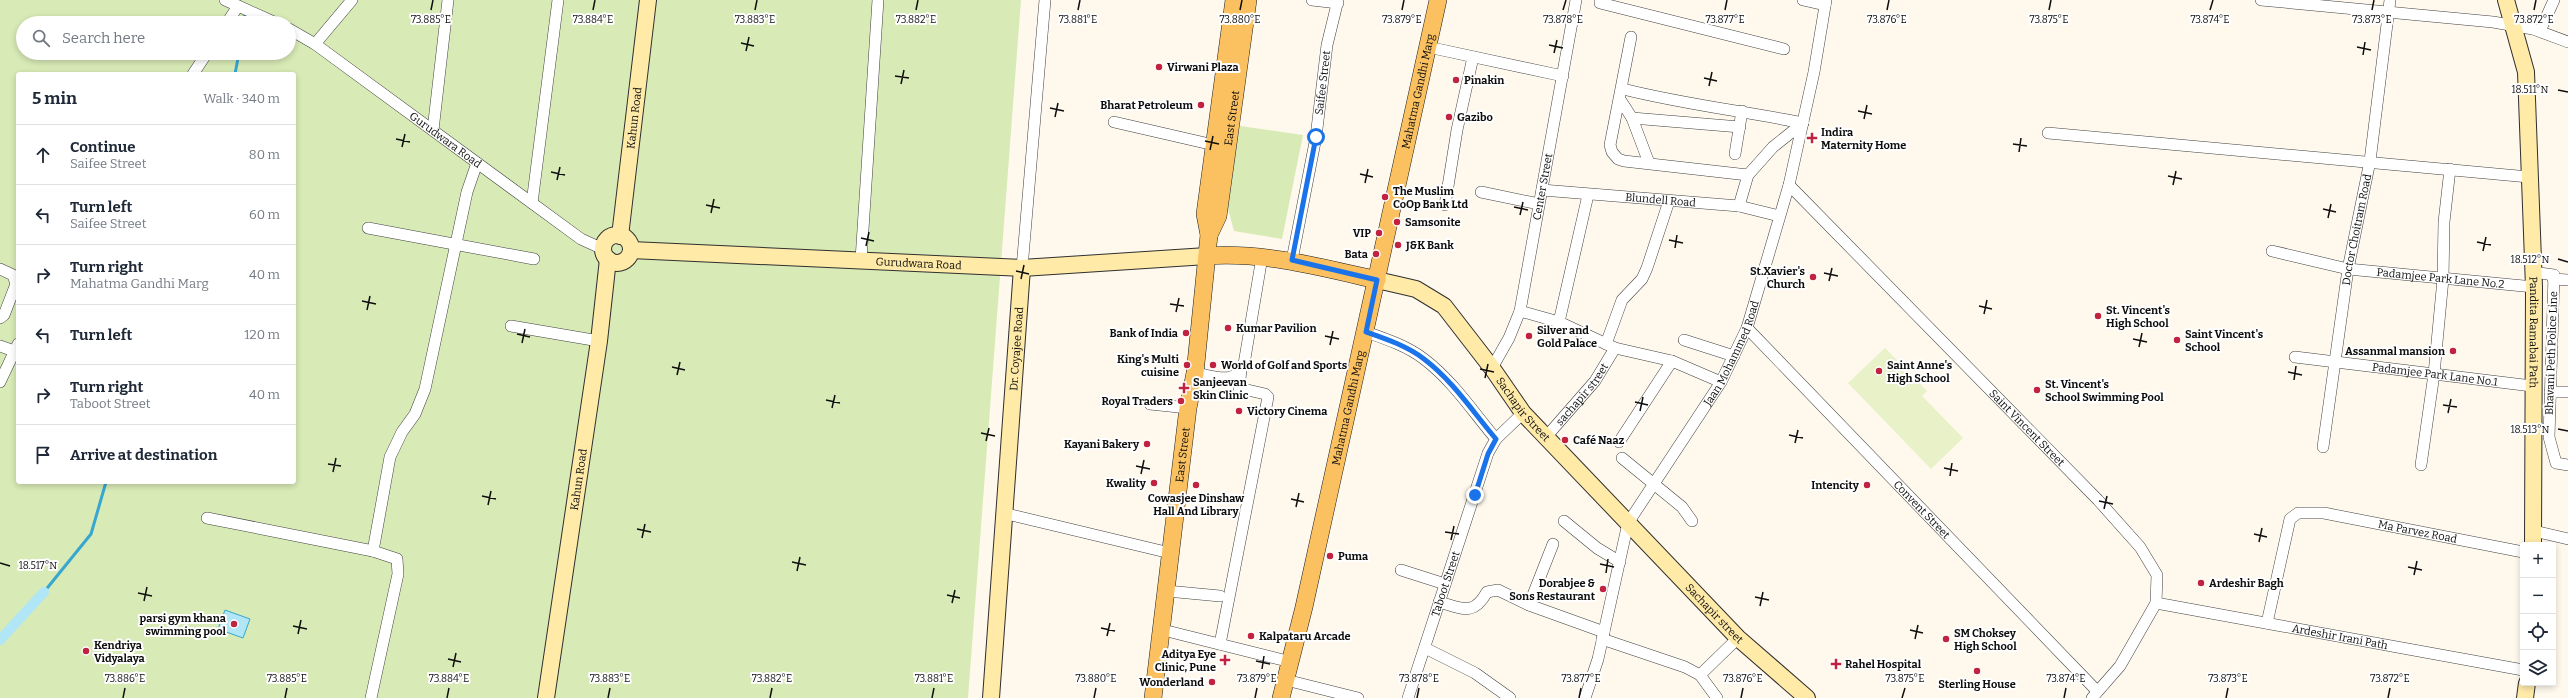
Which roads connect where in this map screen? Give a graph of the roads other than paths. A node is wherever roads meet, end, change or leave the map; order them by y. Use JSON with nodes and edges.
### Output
{"nodes":[{"id":1,"x":225,"y":0,"type":"edge"},
{"id":2,"x":352,"y":0,"type":"edge"},
{"id":3,"x":448,"y":0,"type":"edge"},
{"id":4,"x":558,"y":0,"type":"edge"},
{"id":5,"x":648,"y":0,"type":"edge"},
{"id":6,"x":878,"y":0,"type":"edge"},
{"id":7,"x":1045,"y":0,"type":"edge"},
{"id":8,"x":1234,"y":0,"type":"edge"},
{"id":9,"x":1248,"y":0,"type":"edge"},
{"id":10,"x":1312,"y":0,"type":"edge"},
{"id":11,"x":1438,"y":0,"type":"edge"},
{"id":12,"x":1576,"y":0,"type":"edge"},
{"id":13,"x":1600,"y":0,"type":"edge"},
{"id":14,"x":1803,"y":0,"type":"edge"},
{"id":15,"x":2261,"y":0,"type":"edge"},
{"id":16,"x":2390,"y":0,"type":"edge"},
{"id":17,"x":2506,"y":0,"type":"edge"},
{"id":18,"x":2554,"y":0,"type":"edge"},
{"id":19,"x":1338,"y":2,"type":"edge"},
{"id":20,"x":1825,"y":2,"type":"edge"},
{"id":21,"x":240,"y":8,"type":"junction"},
{"id":22,"x":2388,"y":12,"type":"junction"},
{"id":23,"x":233,"y":16,"type":"edge"},
{"id":24,"x":260,"y":16,"type":"edge"},
{"id":25,"x":2514,"y":25,"type":"junction"},
{"id":26,"x":2540,"y":31,"type":"junction"},
{"id":27,"x":296,"y":33,"type":"edge"},
{"id":28,"x":1632,"y":37,"type":"dead end"},
{"id":29,"x":2568,"y":42,"type":"edge"},
{"id":30,"x":315,"y":44,"type":"junction"},
{"id":31,"x":1428,"y":47,"type":"junction"},
{"id":32,"x":1784,"y":49,"type":"dead end"},
{"id":33,"x":1473,"y":58,"type":"junction"},
{"id":34,"x":202,"y":60,"type":"edge"},
{"id":35,"x":194,"y":72,"type":"edge"},
{"id":36,"x":1563,"y":76,"type":"junction"},
{"id":37,"x":1623,"y":89,"type":"junction"},
{"id":38,"x":1621,"y":101,"type":"junction"},
{"id":39,"x":1742,"y":110,"type":"junction"},
{"id":40,"x":1632,"y":118,"type":"junction"},
{"id":41,"x":1114,"y":122,"type":"dead end"},
{"id":42,"x":1803,"y":123,"type":"junction"},
{"id":43,"x":1740,"y":127,"type":"junction"},
{"id":44,"x":433,"y":130,"type":"junction"},
{"id":45,"x":2048,"y":133,"type":"dead end"},
{"id":46,"x":1214,"y":145,"type":"junction"},
{"id":47,"x":1735,"y":154,"type":"dead end"},
{"id":48,"x":2370,"y":161,"type":"junction"},
{"id":49,"x":477,"y":163,"type":"junction"},
{"id":50,"x":1649,"y":164,"type":"junction"},
{"id":51,"x":2450,"y":169,"type":"junction"},
{"id":52,"x":1748,"y":175,"type":"junction"},
{"id":53,"x":2530,"y":176,"type":"junction"},
{"id":54,"x":1789,"y":185,"type":"junction"},
{"id":55,"x":1542,"y":190,"type":"junction"},
{"id":56,"x":1481,"y":192,"type":"dead end"},
{"id":57,"x":1588,"y":195,"type":"junction"},
{"id":58,"x":1669,"y":201,"type":"junction"},
{"id":59,"x":532,"y":203,"type":"junction"},
{"id":60,"x":1539,"y":204,"type":"junction"},
{"id":61,"x":1445,"y":205,"type":"dead end"},
{"id":62,"x":1739,"y":206,"type":"junction"},
{"id":63,"x":1779,"y":216,"type":"junction"},
{"id":64,"x":368,"y":228,"type":"dead end"},
{"id":65,"x":1209,"y":235,"type":"junction"},
{"id":66,"x":620,"y":236,"type":"junction"},
{"id":67,"x":455,"y":244,"type":"junction"},
{"id":68,"x":631,"y":250,"type":"junction"},
{"id":69,"x":2272,"y":251,"type":"dead end"},
{"id":70,"x":1207,"y":256,"type":"junction"},
{"id":71,"x":610,"y":257,"type":"junction"},
{"id":72,"x":1262,"y":257,"type":"junction"},
{"id":73,"x":534,"y":259,"type":"dead end"},
{"id":74,"x":861,"y":260,"type":"junction"},
{"id":75,"x":1292,"y":260,"type":"junction"},
{"id":76,"x":1022,"y":268,"type":"junction"},
{"id":77,"x":0,"y":269,"type":"edge"},
{"id":78,"x":2348,"y":269,"type":"junction"},
{"id":79,"x":2443,"y":279,"type":"junction"},
{"id":80,"x":2533,"y":279,"type":"junction"},
{"id":81,"x":2553,"y":279,"type":"junction"},
{"id":82,"x":1377,"y":280,"type":"junction"},
{"id":83,"x":2568,"y":280,"type":"edge"},
{"id":84,"x":1520,"y":311,"type":"junction"},
{"id":85,"x":0,"y":318,"type":"edge"},
{"id":86,"x":1559,"y":322,"type":"junction"},
{"id":87,"x":511,"y":326,"type":"dead end"},
{"id":88,"x":1747,"y":328,"type":"junction"},
{"id":89,"x":1366,"y":332,"type":"junction"},
{"id":90,"x":1684,"y":340,"type":"dead end"},
{"id":91,"x":599,"y":341,"type":"junction"},
{"id":92,"x":0,"y":346,"type":"edge"},
{"id":93,"x":1611,"y":346,"type":"junction"},
{"id":94,"x":16,"y":347,"type":"edge"},
{"id":95,"x":1734,"y":356,"type":"junction"},
{"id":96,"x":2295,"y":357,"type":"dead end"},
{"id":97,"x":1672,"y":361,"type":"junction"},
{"id":98,"x":2337,"y":363,"type":"junction"},
{"id":99,"x":1492,"y":368,"type":"junction"},
{"id":100,"x":1241,"y":370,"type":"junction"},
{"id":101,"x":1195,"y":373,"type":"junction"},
{"id":102,"x":2434,"y":374,"type":"junction"},
{"id":103,"x":0,"y":382,"type":"edge"},
{"id":104,"x":1721,"y":382,"type":"junction"},
{"id":105,"x":2532,"y":386,"type":"junction"},
{"id":106,"x":2550,"y":392,"type":"junction"},
{"id":107,"x":2568,"y":392,"type":"edge"},
{"id":108,"x":1150,"y":404,"type":"dead end"},
{"id":109,"x":1188,"y":408,"type":"junction"},
{"id":110,"x":1523,"y":414,"type":"junction"},
{"id":111,"x":1546,"y":437,"type":"junction"},
{"id":112,"x":1496,"y":439,"type":"junction"},
{"id":113,"x":1619,"y":442,"type":"dead end"},
{"id":114,"x":2324,"y":447,"type":"dead end"},
{"id":115,"x":1622,"y":458,"type":"dead end"},
{"id":116,"x":2421,"y":465,"type":"dead end"},
{"id":117,"x":2568,"y":465,"type":"edge"},
{"id":118,"x":1653,"y":484,"type":"junction"},
{"id":119,"x":1004,"y":513,"type":"junction"},
{"id":120,"x":207,"y":518,"type":"dead end"},
{"id":121,"x":1564,"y":521,"type":"dead end"},
{"id":122,"x":1692,"y":521,"type":"dead end"},
{"id":123,"x":1628,"y":523,"type":"junction"},
{"id":124,"x":2533,"y":538,"type":"edge"},
{"id":125,"x":2568,"y":539,"type":"edge"},
{"id":126,"x":1553,"y":544,"type":"dead end"},
{"id":127,"x":2520,"y":551,"type":"edge"},
{"id":128,"x":373,"y":552,"type":"junction"},
{"id":129,"x":1170,"y":553,"type":"junction"},
{"id":130,"x":1620,"y":562,"type":"junction"},
{"id":131,"x":1401,"y":570,"type":"dead end"},
{"id":132,"x":1445,"y":584,"type":"junction"},
{"id":133,"x":1167,"y":591,"type":"junction"},
{"id":134,"x":1220,"y":596,"type":"dead end"},
{"id":135,"x":1439,"y":602,"type":"junction"},
{"id":136,"x":2156,"y":603,"type":"junction"},
{"id":137,"x":1529,"y":605,"type":"junction"},
{"id":138,"x":2267,"y":623,"type":"junction"},
{"id":139,"x":1163,"y":630,"type":"junction"},
{"id":140,"x":1603,"y":636,"type":"junction"},
{"id":141,"x":1738,"y":638,"type":"junction"},
{"id":142,"x":1220,"y":644,"type":"junction"},
{"id":143,"x":1424,"y":648,"type":"junction"},
{"id":144,"x":1291,"y":662,"type":"junction"},
{"id":145,"x":2520,"y":669,"type":"edge"},
{"id":146,"x":1700,"y":675,"type":"junction"},
{"id":147,"x":1286,"y":680,"type":"junction"},
{"id":148,"x":2526,"y":686,"type":"edge"},
{"id":149,"x":2095,"y":695,"type":"edge"},
{"id":150,"x":1802,"y":696,"type":"edge"},
{"id":151,"x":371,"y":698,"type":"edge"},
{"id":152,"x":546,"y":698,"type":"edge"},
{"id":153,"x":554,"y":698,"type":"edge"},
{"id":154,"x":991,"y":698,"type":"edge"},
{"id":155,"x":1153,"y":698,"type":"edge"},
{"id":156,"x":1281,"y":698,"type":"edge"},
{"id":157,"x":1358,"y":698,"type":"edge"},
{"id":158,"x":1408,"y":698,"type":"edge"},
{"id":159,"x":1510,"y":698,"type":"edge"},
{"id":160,"x":1585,"y":698,"type":"edge"},
{"id":161,"x":1717,"y":698,"type":"edge"},
{"id":162,"x":2524,"y":698,"type":"edge"}],
"edges":[{"from":1,"to":21,"type":"street"},
{"from":2,"to":30,"type":"street"},
{"from":3,"to":44,"type":"street"},
{"from":4,"to":59,"type":"street"},
{"from":5,"to":66,"type":"street","name":"Kahun Road"},
{"from":6,"to":74,"type":"street"},
{"from":7,"to":76,"type":"street","name":"Dr. Coyajee Road"},
{"from":8,"to":46,"type":"main road","name":"East Street"},
{"from":9,"to":65,"type":"main road","name":"East Street"},
{"from":10,"to":19,"type":"street"},
{"from":11,"to":31,"type":"main road","name":"Mahatma Gandhi Marg"},
{"from":12,"to":36,"type":"street","name":"Center Street"},
{"from":13,"to":32,"type":"street"},
{"from":14,"to":20,"type":"street"},
{"from":15,"to":22,"type":"street"},
{"from":16,"to":22,"type":"street","name":"Doctor Choitram Road"},
{"from":17,"to":25,"type":"street","name":"Pandita Ramabai Path"},
{"from":18,"to":26,"type":"street"},
{"from":19,"to":75,"type":"street","name":"Saifee Street"},
{"from":20,"to":42,"type":"street","name":"Jaan Mohammed Road"},
{"from":21,"to":23,"type":"street"},
{"from":21,"to":24,"type":"street"},
{"from":22,"to":25,"type":"street"},
{"from":22,"to":48,"type":"street","name":"Doctor Choitram Road"},
{"from":25,"to":26,"type":"street"},
{"from":25,"to":53,"type":"street","name":"Pandita Ramabai Path"},
{"from":26,"to":29,"type":"street"},
{"from":27,"to":30,"type":"street","name":"Gurudwara Road"},
{"from":28,"to":37,"type":"street"},
{"from":30,"to":44,"type":"street","name":"Gurudwara Road"},
{"from":31,"to":33,"type":"street"},
{"from":31,"to":82,"type":"main road","name":"Mahatma Gandhi Marg"},
{"from":33,"to":36,"type":"street"},
{"from":33,"to":61,"type":"street"},
{"from":34,"to":35,"type":"street"},
{"from":36,"to":55,"type":"street","name":"Center Street"},
{"from":37,"to":38,"type":"street"},
{"from":37,"to":39,"type":"street"},
{"from":38,"to":40,"type":"street"},
{"from":38,"to":50,"type":"street"},
{"from":39,"to":42,"type":"street"},
{"from":39,"to":43,"type":"street"},
{"from":40,"to":43,"type":"street"},
{"from":40,"to":50,"type":"street"},
{"from":41,"to":46,"type":"street"},
{"from":42,"to":52,"type":"street"},
{"from":42,"to":54,"type":"street","name":"Jaan Mohammed Road"},
{"from":43,"to":47,"type":"street"},
{"from":44,"to":49,"type":"street","name":"Gurudwara Road"},
{"from":45,"to":48,"type":"street"},
{"from":46,"to":65,"type":"main road","name":"East Street"},
{"from":48,"to":51,"type":"street"},
{"from":48,"to":78,"type":"street","name":"Doctor Choitram Road"},
{"from":49,"to":59,"type":"street","name":"Gurudwara Road"},
{"from":49,"to":67,"type":"street"},
{"from":50,"to":52,"type":"street"},
{"from":51,"to":53,"type":"street"},
{"from":51,"to":79,"type":"street"},
{"from":52,"to":62,"type":"street"},
{"from":53,"to":80,"type":"street","name":"Pandita Ramabai Path"},
{"from":54,"to":63,"type":"street","name":"Jaan Mohammed Road"},
{"from":54,"to":136,"type":"street","name":"Saint Vincent Street"},
{"from":55,"to":57,"type":"street","name":"Blundell Road"},
{"from":55,"to":60,"type":"street","name":"Center Street"},
{"from":56,"to":60,"type":"street"},
{"from":57,"to":58,"type":"street","name":"Blundell Road"},
{"from":57,"to":86,"type":"street"},
{"from":58,"to":62,"type":"street","name":"Blundell Road"},
{"from":58,"to":93,"type":"street","name":"sachapir street"},
{"from":59,"to":71,"type":"street","name":"Gurudwara Road"},
{"from":60,"to":84,"type":"street","name":"Center Street"},
{"from":62,"to":63,"type":"street","name":"Blundell Road"},
{"from":63,"to":88,"type":"street","name":"Jaan Mohammed Road"},
{"from":64,"to":67,"type":"street"},
{"from":65,"to":70,"type":"main road","name":"East Street"},
{"from":66,"to":68,"type":"street"},
{"from":66,"to":71,"type":"street"},
{"from":67,"to":73,"type":"street"},
{"from":67,"to":128,"type":"street"},
{"from":68,"to":71,"type":"street"},
{"from":68,"to":74,"type":"street","name":"Gurudwara Road"},
{"from":69,"to":78,"type":"street","name":"Padamjee Park Lane No.2"},
{"from":70,"to":72,"type":"main road"},
{"from":70,"to":76,"type":"street","name":"Gurudwara Road"},
{"from":70,"to":101,"type":"main road","name":"East Street"},
{"from":71,"to":91,"type":"street","name":"Kahun Road"},
{"from":71,"to":153,"type":"street","name":"Kahun Road"},
{"from":72,"to":75,"type":"main road"},
{"from":72,"to":100,"type":"street"},
{"from":74,"to":76,"type":"street","name":"Gurudwara Road"},
{"from":75,"to":82,"type":"main road"},
{"from":76,"to":119,"type":"street","name":"Dr. Coyajee Road"},
{"from":77,"to":85,"type":"street"},
{"from":78,"to":79,"type":"street","name":"Padamjee Park Lane No.2"},
{"from":78,"to":98,"type":"street","name":"Doctor Choitram Road"},
{"from":79,"to":80,"type":"street","name":"Padamjee Park Lane No.2"},
{"from":79,"to":102,"type":"street"},
{"from":80,"to":81,"type":"street","name":"Bhavani Peth Police Line"},
{"from":80,"to":105,"type":"street","name":"Pandita Ramabai Path"},
{"from":81,"to":83,"type":"street"},
{"from":81,"to":106,"type":"street","name":"Bhavani Peth Police Line"},
{"from":82,"to":89,"type":"main road","name":"Mahatma Gandhi Marg"},
{"from":82,"to":99,"type":"street","name":"Sachapir Street"},
{"from":84,"to":86,"type":"street"},
{"from":84,"to":99,"type":"street","name":"Center Street"},
{"from":86,"to":93,"type":"street"},
{"from":87,"to":91,"type":"street"},
{"from":88,"to":95,"type":"street","name":"Jaan Mohammed Road"},
{"from":88,"to":149,"type":"street","name":"Convent Street"},
{"from":89,"to":112,"type":"street"},
{"from":89,"to":144,"type":"main road","name":"Mahatma Gandhi Marg"},
{"from":90,"to":95,"type":"street"},
{"from":91,"to":152,"type":"street","name":"Kahun Road"},
{"from":92,"to":94,"type":"street"},
{"from":93,"to":97,"type":"street"},
{"from":93,"to":111,"type":"street","name":"sachapir street"},
{"from":94,"to":103,"type":"street"},
{"from":95,"to":104,"type":"street","name":"Jaan Mohammed Road"},
{"from":96,"to":98,"type":"street","name":"Padamjee Park Lane No.1"},
{"from":97,"to":104,"type":"street"},
{"from":97,"to":113,"type":"street"},
{"from":98,"to":102,"type":"street","name":"Padamjee Park Lane No.1"},
{"from":98,"to":114,"type":"street","name":"Doctor Choitram Road"},
{"from":99,"to":110,"type":"street","name":"Sachapir Street"},
{"from":100,"to":101,"type":"street"},
{"from":100,"to":142,"type":"street"},
{"from":101,"to":109,"type":"main road","name":"East Street"},
{"from":102,"to":105,"type":"street","name":"Padamjee Park Lane No.1"},
{"from":102,"to":116,"type":"street"},
{"from":104,"to":118,"type":"street","name":"Jaan Mohammed Road"},
{"from":105,"to":124,"type":"street","name":"Pandita Ramabai Path"},
{"from":106,"to":107,"type":"street"},
{"from":106,"to":117,"type":"street","name":"Bhavani Peth Police Line"},
{"from":108,"to":109,"type":"street"},
{"from":109,"to":129,"type":"main road","name":"East Street"},
{"from":110,"to":111,"type":"street","name":"Sachapir Street"},
{"from":110,"to":112,"type":"street","name":"Taboot Street"},
{"from":111,"to":123,"type":"street","name":"Sachapir Street"},
{"from":112,"to":132,"type":"street","name":"Taboot Street"},
{"from":115,"to":118,"type":"street"},
{"from":118,"to":122,"type":"street"},
{"from":118,"to":123,"type":"street","name":"Jaan Mohammed Road"},
{"from":119,"to":129,"type":"street"},
{"from":119,"to":154,"type":"street","name":"Dr. Coyajee Road"},
{"from":120,"to":128,"type":"street"},
{"from":121,"to":130,"type":"street"},
{"from":123,"to":130,"type":"street"},
{"from":123,"to":141,"type":"street","name":"Sachapir street"},
{"from":124,"to":125,"type":"street"},
{"from":126,"to":137,"type":"street"},
{"from":127,"to":138,"type":"street","name":"Ma Parvez Road"},
{"from":128,"to":151,"type":"street"},
{"from":129,"to":133,"type":"main road","name":"East Street"},
{"from":130,"to":140,"type":"street"},
{"from":131,"to":132,"type":"street"},
{"from":132,"to":135,"type":"street","name":"Taboot Street"},
{"from":133,"to":134,"type":"street"},
{"from":133,"to":139,"type":"main road","name":"East Street"},
{"from":135,"to":137,"type":"street"},
{"from":135,"to":143,"type":"street","name":"Taboot Street"},
{"from":136,"to":138,"type":"street","name":"Ardeshir Irani Path"},
{"from":136,"to":149,"type":"street","name":"Saint Vincent Street"},
{"from":137,"to":140,"type":"street"},
{"from":138,"to":145,"type":"street","name":"Ardeshir Irani Path"},
{"from":139,"to":142,"type":"street"},
{"from":139,"to":155,"type":"main road","name":"East Street"},
{"from":140,"to":146,"type":"street"},
{"from":140,"to":160,"type":"street"},
{"from":141,"to":146,"type":"street"},
{"from":141,"to":150,"type":"street","name":"Sachapir street"},
{"from":142,"to":144,"type":"street"},
{"from":143,"to":158,"type":"street","name":"Taboot Street"},
{"from":143,"to":159,"type":"street"},
{"from":144,"to":147,"type":"main road","name":"Mahatma Gandhi Marg"},
{"from":146,"to":161,"type":"street"},
{"from":147,"to":156,"type":"main road","name":"Mahatma Gandhi Marg"},
{"from":147,"to":157,"type":"street"},
{"from":148,"to":162,"type":"street"}]}
